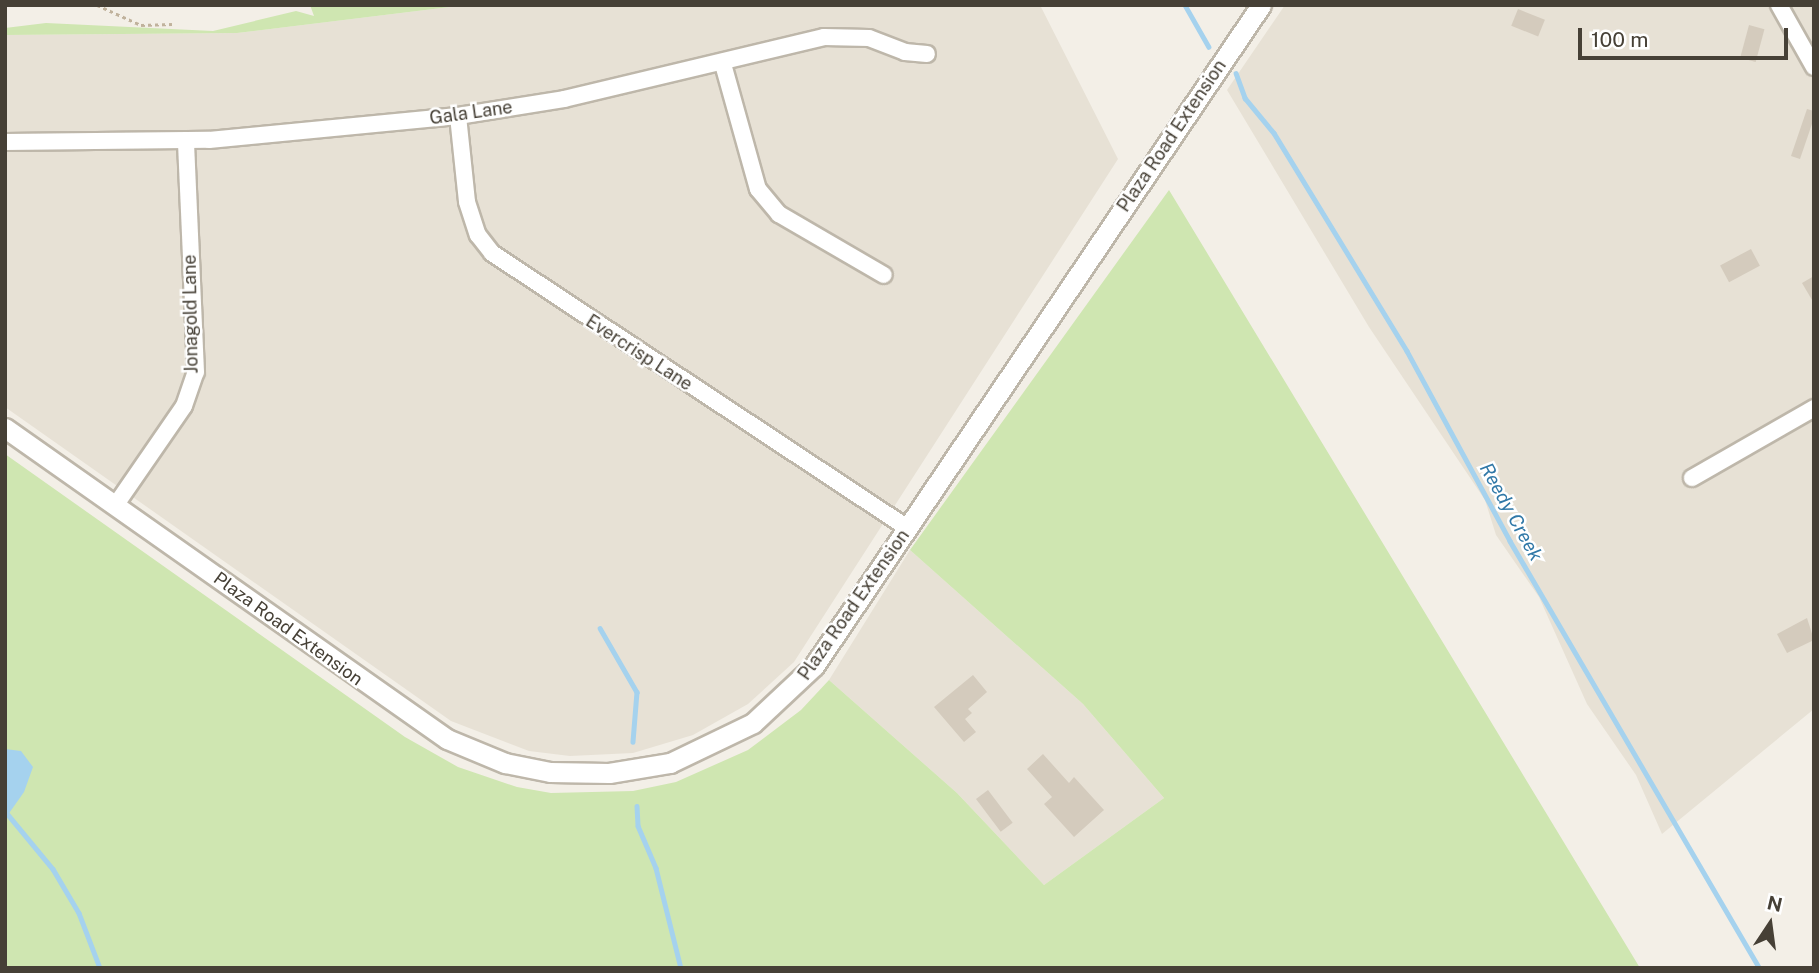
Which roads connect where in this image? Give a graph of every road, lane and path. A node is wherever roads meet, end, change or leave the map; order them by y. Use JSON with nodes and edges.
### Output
{"nodes":[{"id":1,"x":97,"y":5,"type":"edge"},
{"id":2,"x":1261,"y":5,"type":"edge"},
{"id":3,"x":1779,"y":5,"type":"edge"},
{"id":4,"x":172,"y":24,"type":"dead end"},
{"id":5,"x":927,"y":54,"type":"dead end"},
{"id":6,"x":723,"y":64,"type":"junction"},
{"id":7,"x":1814,"y":67,"type":"edge"},
{"id":8,"x":458,"y":116,"type":"junction"},
{"id":9,"x":186,"y":141,"type":"junction"},
{"id":10,"x":5,"y":142,"type":"edge"},
{"id":11,"x":884,"y":275,"type":"dead end"},
{"id":12,"x":1814,"y":408,"type":"edge"},
{"id":13,"x":5,"y":428,"type":"edge"},
{"id":14,"x":1692,"y":478,"type":"dead end"},
{"id":15,"x":115,"y":506,"type":"junction"},
{"id":16,"x":908,"y":528,"type":"junction"}],
"edges":[{"from":1,"to":4,"type":"path"},
{"from":2,"to":16,"type":"street","name":"Plaza Road Extension"},
{"from":3,"to":7,"type":"street"},
{"from":5,"to":6,"type":"street","name":"Gala Lane"},
{"from":6,"to":8,"type":"street","name":"Gala Lane"},
{"from":6,"to":11,"type":"street"},
{"from":8,"to":9,"type":"street","name":"Gala Lane"},
{"from":8,"to":16,"type":"street","name":"Evercrisp Lane"},
{"from":9,"to":10,"type":"street","name":"Gala Lane"},
{"from":9,"to":15,"type":"street","name":"Jonagold Lane"},
{"from":12,"to":14,"type":"street"},
{"from":13,"to":15,"type":"street","name":"Plaza Road Extension"},
{"from":15,"to":16,"type":"street","name":"Plaza Road Extension"}]}
